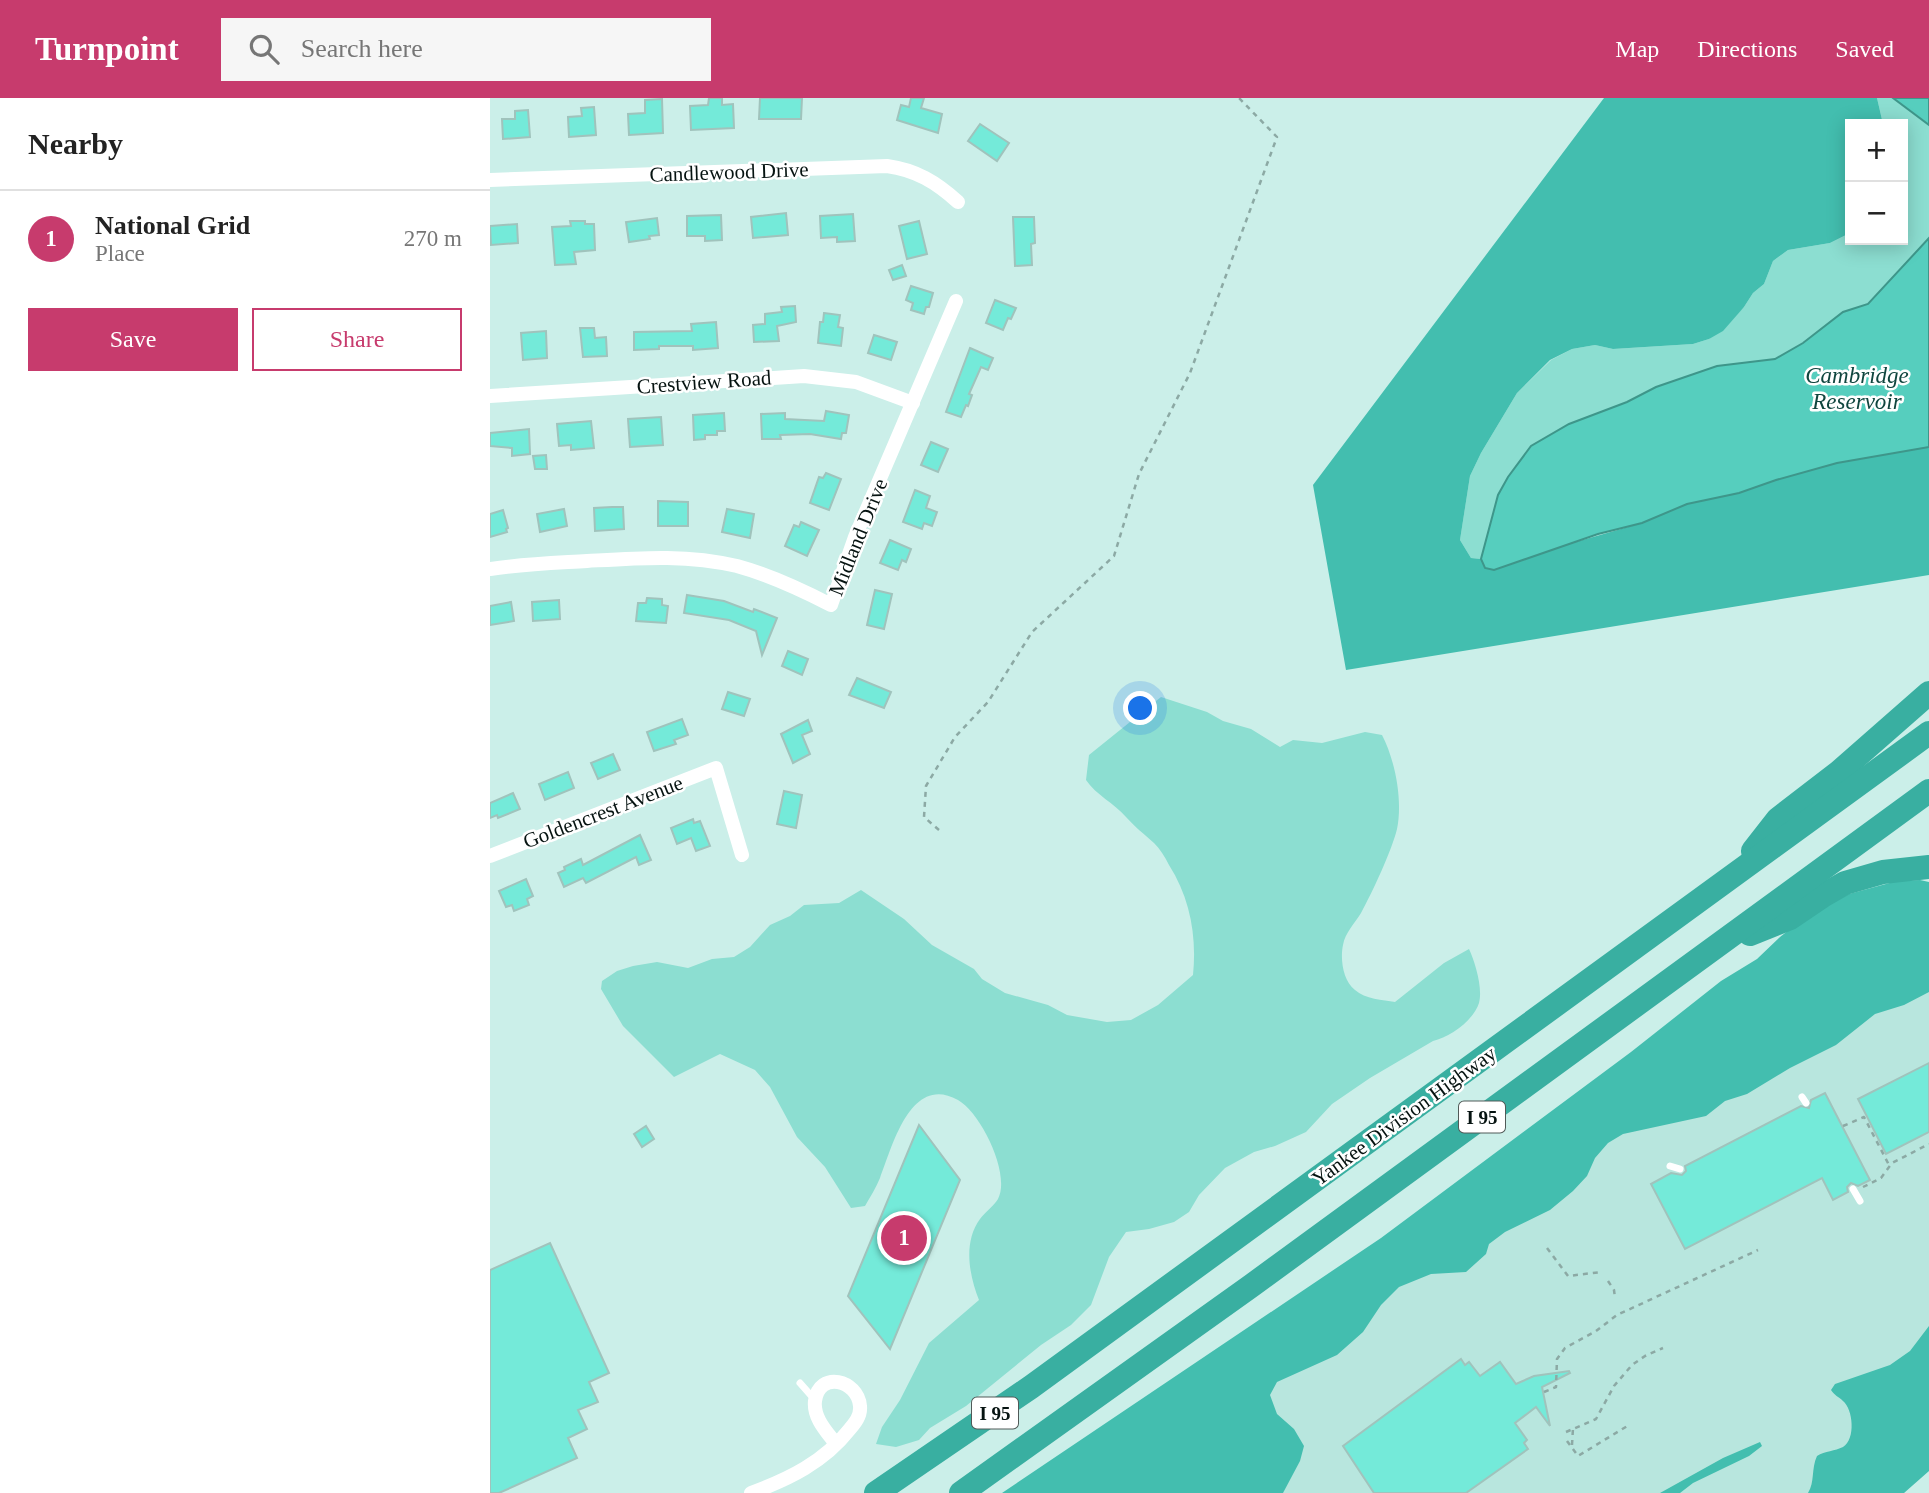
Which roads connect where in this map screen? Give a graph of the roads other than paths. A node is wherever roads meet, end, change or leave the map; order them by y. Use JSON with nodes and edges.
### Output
{"nodes":[{"id":1,"x":490,"y":180,"type":"edge"},
{"id":2,"x":958,"y":202,"type":"dead end"},
{"id":3,"x":956,"y":301,"type":"dead end"},
{"id":4,"x":490,"y":396,"type":"edge"},
{"id":5,"x":913,"y":403,"type":"junction"},
{"id":6,"x":490,"y":569,"type":"edge"},
{"id":7,"x":1929,"y":693,"type":"edge"},
{"id":8,"x":1929,"y":733,"type":"edge"},
{"id":9,"x":1929,"y":791,"type":"edge"},
{"id":10,"x":742,"y":855,"type":"dead end"},
{"id":11,"x":490,"y":856,"type":"edge"},
{"id":12,"x":1929,"y":867,"type":"edge"},
{"id":13,"x":1732,"y":877,"type":"junction"},
{"id":14,"x":1714,"y":948,"type":"junction"},
{"id":15,"x":1670,"y":1166,"type":"dead end"},
{"id":16,"x":1680,"y":1168,"type":"dead end"},
{"id":17,"x":1854,"y":1190,"type":"road end"},
{"id":18,"x":1860,"y":1201,"type":"dead end"},
{"id":19,"x":800,"y":1384,"type":"dead end"},
{"id":20,"x":815,"y":1401,"type":"junction"},
{"id":21,"x":836,"y":1444,"type":"junction"},
{"id":22,"x":751,"y":1493,"type":"edge"},
{"id":23,"x":876,"y":1493,"type":"edge"},
{"id":24,"x":961,"y":1493,"type":"edge"}],
"edges":[{"from":1,"to":2,"type":"street","name":"Candlewood Drive"},
{"from":3,"to":5,"type":"street","name":"Midland Drive"},
{"from":4,"to":5,"type":"street","name":"Crestview Road"},
{"from":5,"to":6,"type":"street","name":"Midland Drive"},
{"from":7,"to":13,"type":"highway"},
{"from":8,"to":13,"type":"highway","name":"Yankee Division Highway","number":"I 95"},
{"from":9,"to":14,"type":"highway","number":"I 95"},
{"from":10,"to":11,"type":"street","name":"Goldencrest Avenue"},
{"from":12,"to":14,"type":"highway"},
{"from":13,"to":23,"type":"highway","name":"Yankee Division Highway","number":"I 95"},
{"from":14,"to":24,"type":"highway","number":"I 95"},
{"from":15,"to":16,"type":"lane"},
{"from":17,"to":18,"type":"lane"},
{"from":19,"to":20,"type":"lane"},
{"from":20,"to":21,"type":"street"},
{"from":20,"to":21,"type":"street"},
{"from":21,"to":22,"type":"street"}]}
